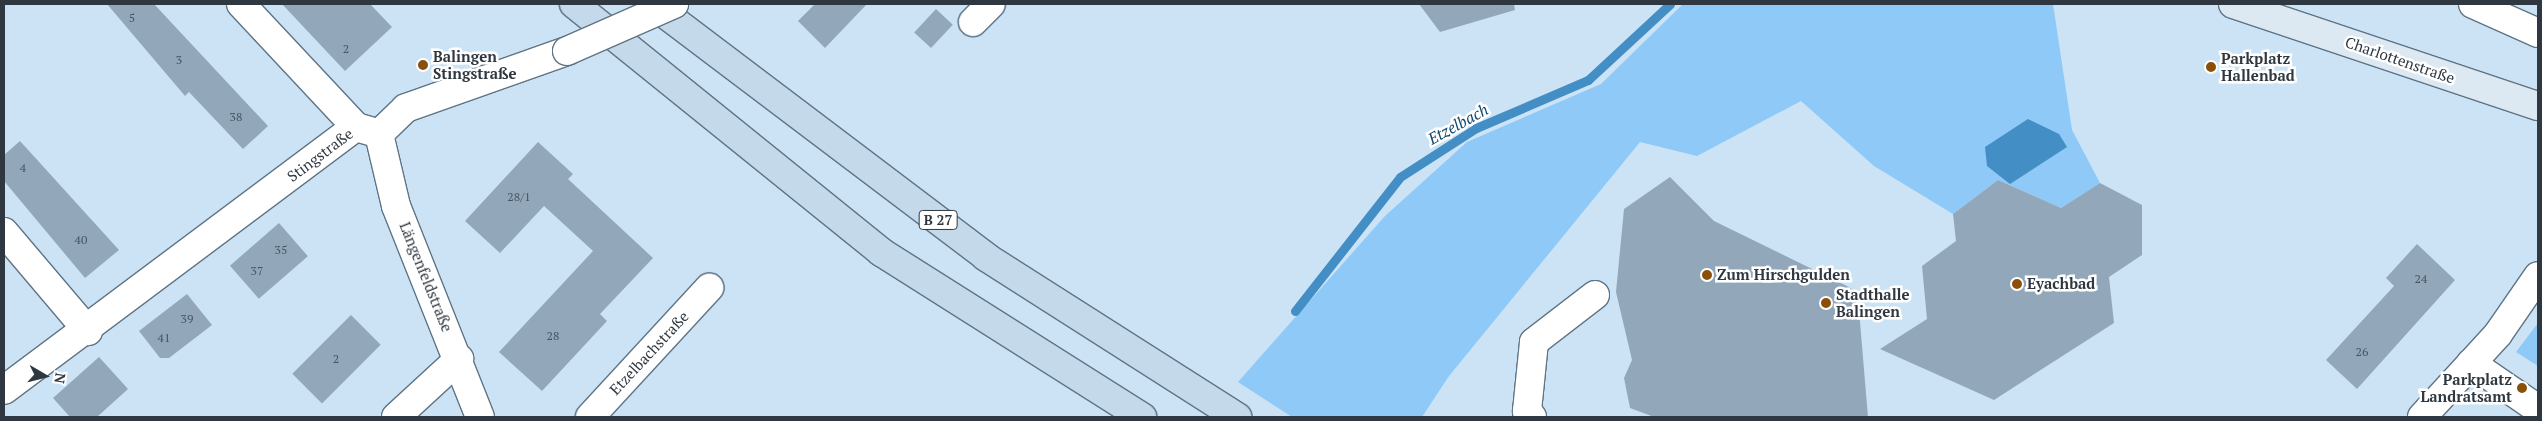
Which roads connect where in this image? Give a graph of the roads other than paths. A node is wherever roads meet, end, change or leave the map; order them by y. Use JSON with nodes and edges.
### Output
{"nodes":[{"id":1,"x":241,"y":4,"type":"edge"},
{"id":2,"x":574,"y":4,"type":"edge"},
{"id":3,"x":652,"y":4,"type":"edge"},
{"id":4,"x":674,"y":4,"type":"edge"},
{"id":5,"x":2233,"y":4,"type":"edge"},
{"id":6,"x":2473,"y":4,"type":"edge"},
{"id":7,"x":2264,"y":9,"type":"edge"},
{"id":8,"x":2538,"y":33,"type":"edge"},
{"id":9,"x":2538,"y":106,"type":"edge"},
{"id":10,"x":368,"y":131,"type":"junction"},
{"id":11,"x":4,"y":232,"type":"edge"},
{"id":12,"x":2538,"y":276,"type":"edge"},
{"id":13,"x":709,"y":288,"type":"dead end"},
{"id":14,"x":1595,"y":295,"type":"dead end"},
{"id":15,"x":88,"y":331,"type":"junction"},
{"id":16,"x":460,"y":359,"type":"junction"},
{"id":17,"x":2471,"y":364,"type":"junction"},
{"id":18,"x":1073,"y":378,"type":"junction"},
{"id":19,"x":4,"y":390,"type":"edge"},
{"id":20,"x":2538,"y":409,"type":"edge"},
{"id":21,"x":396,"y":417,"type":"edge"},
{"id":22,"x":480,"y":417,"type":"edge"},
{"id":23,"x":590,"y":417,"type":"edge"},
{"id":24,"x":1112,"y":417,"type":"edge"},
{"id":25,"x":1142,"y":417,"type":"edge"},
{"id":26,"x":1237,"y":417,"type":"edge"},
{"id":27,"x":1532,"y":417,"type":"edge"},
{"id":28,"x":2422,"y":417,"type":"edge"}],
"edges":[{"from":1,"to":10,"type":"street"},
{"from":2,"to":18,"type":"highway"},
{"from":3,"to":26,"type":"highway","number":"B 27"},
{"from":4,"to":10,"type":"street","name":"Stingstraße","bridge":true},
{"from":5,"to":7,"type":"main road","name":"Charlottenstraße"},
{"from":6,"to":8,"type":"street"},
{"from":7,"to":9,"type":"main road","name":"Charlottenstraße"},
{"from":10,"to":15,"type":"street","name":"Stingstraße"},
{"from":10,"to":16,"type":"street","name":"Längenfeldstraße"},
{"from":11,"to":15,"type":"street"},
{"from":12,"to":17,"type":"street"},
{"from":13,"to":23,"type":"street","name":"Etzelbachstraße"},
{"from":14,"to":27,"type":"street"},
{"from":15,"to":19,"type":"street","name":"Stingstraße"},
{"from":16,"to":21,"type":"street"},
{"from":16,"to":22,"type":"street","name":"Längenfeldstraße"},
{"from":17,"to":20,"type":"street"},
{"from":17,"to":28,"type":"street"},
{"from":18,"to":24,"type":"highway"},
{"from":18,"to":25,"type":"highway"}]}
